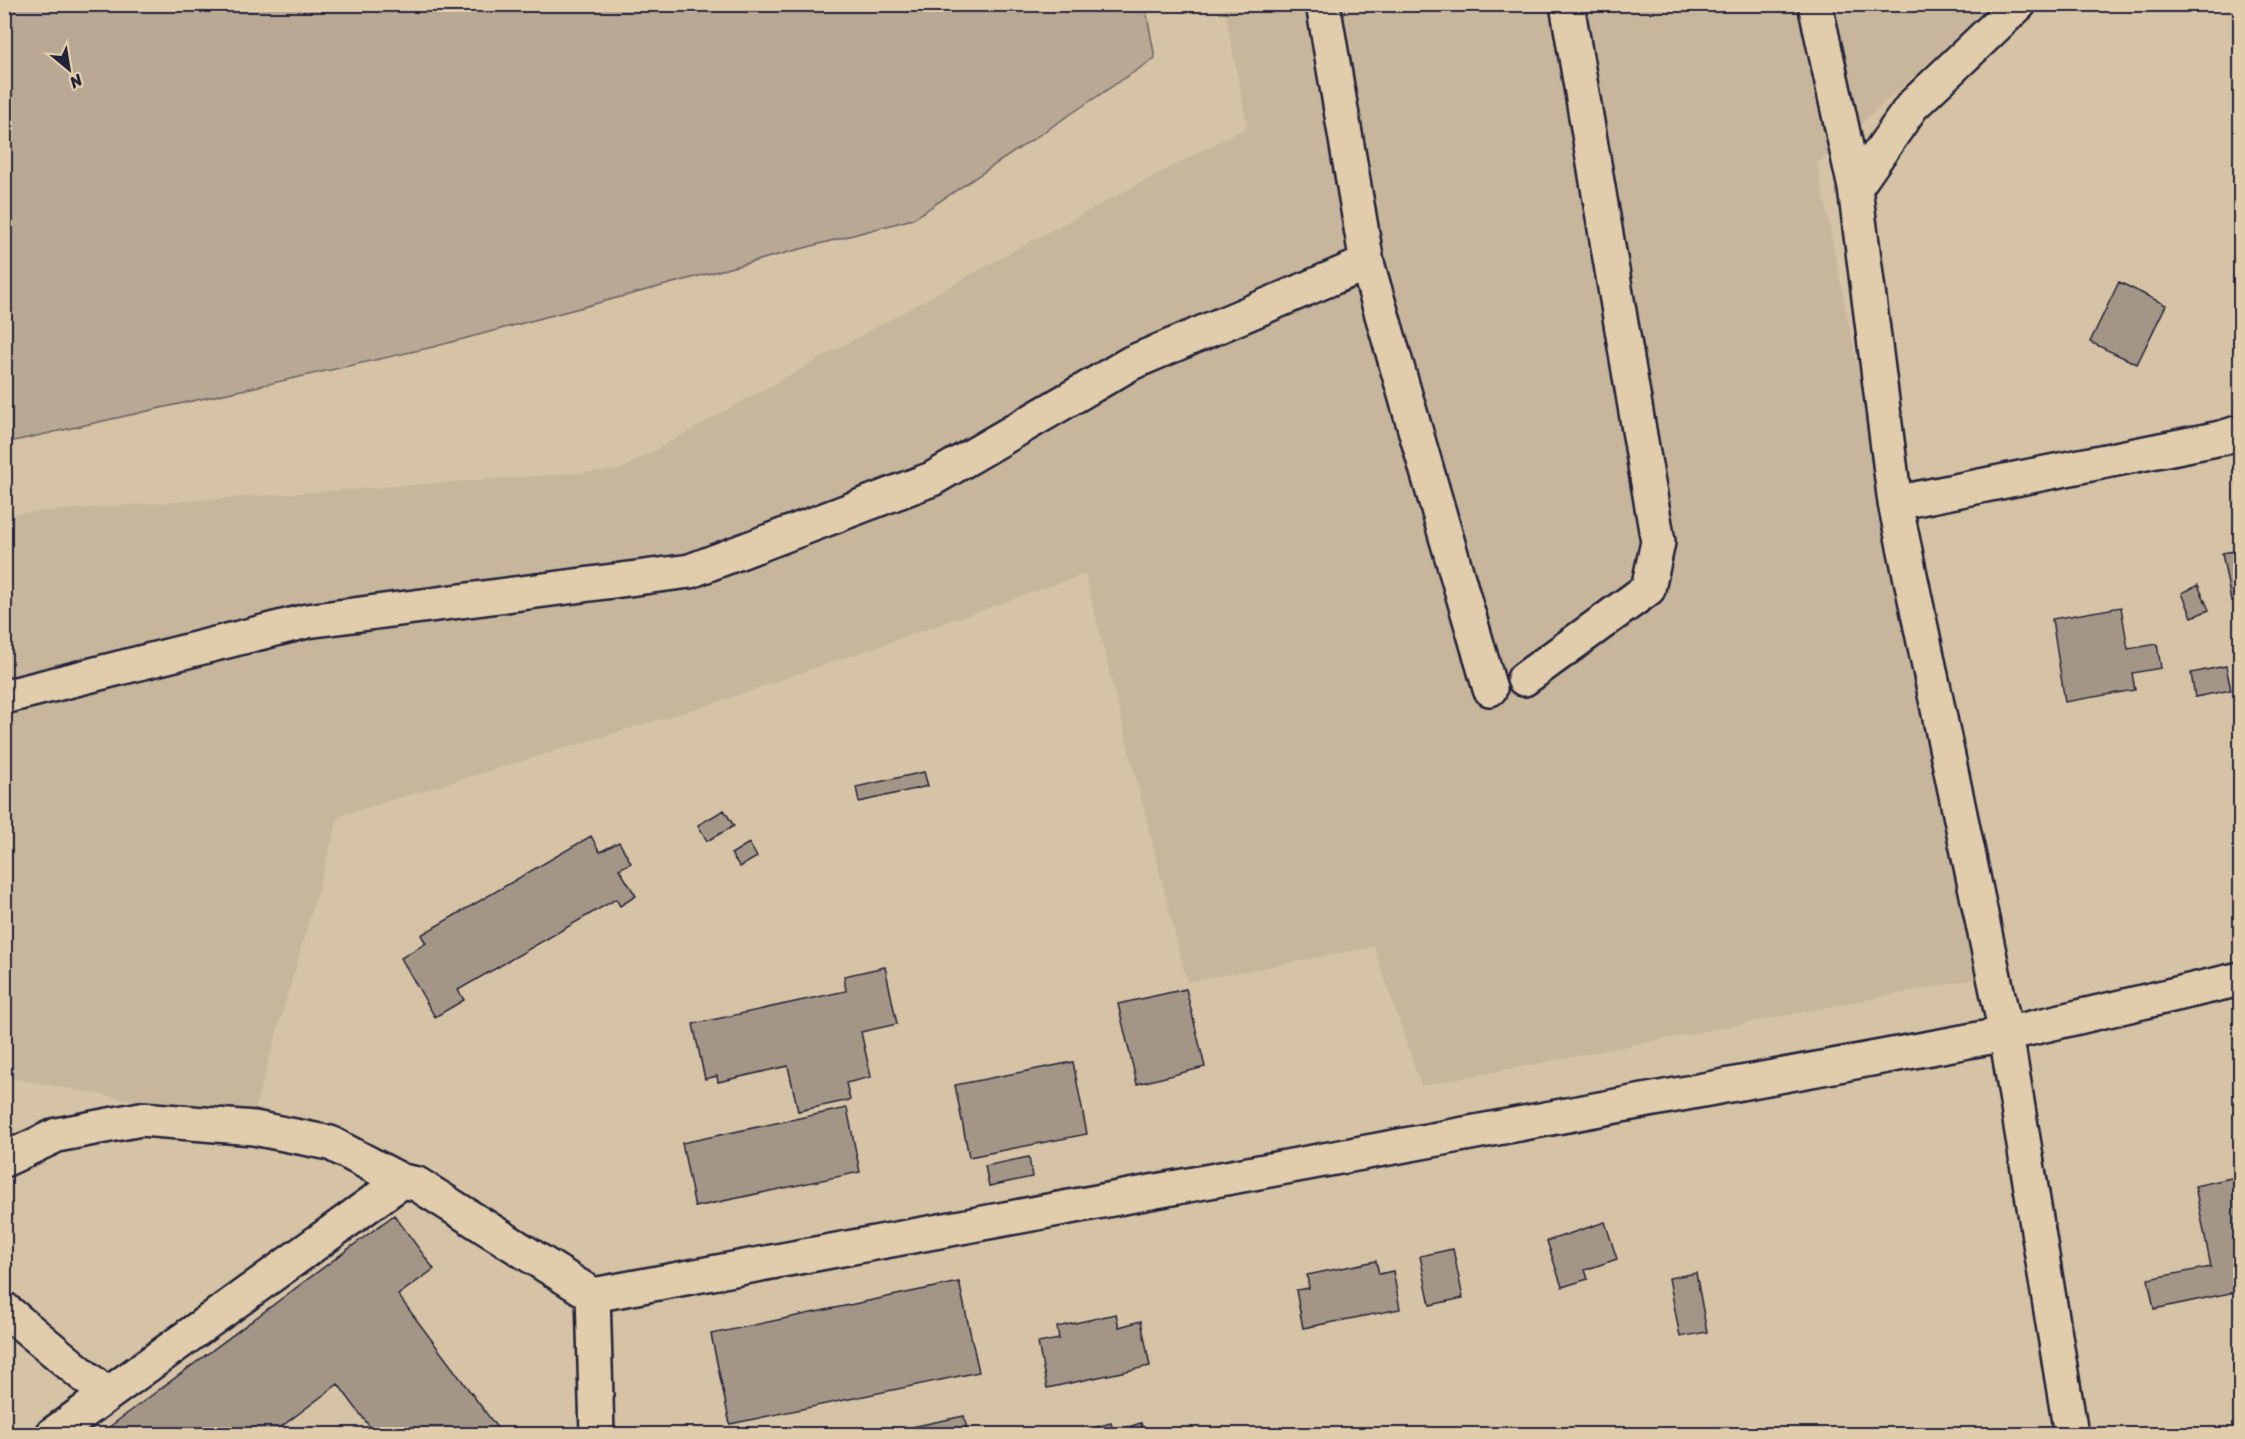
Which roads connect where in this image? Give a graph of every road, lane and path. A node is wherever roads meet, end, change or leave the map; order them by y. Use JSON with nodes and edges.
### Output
{"nodes":[{"id":1,"x":1323,"y":4,"type":"edge"},
{"id":2,"x":1566,"y":4,"type":"edge"},
{"id":3,"x":1815,"y":4,"type":"edge"},
{"id":4,"x":2019,"y":4,"type":"edge"},
{"id":5,"x":1855,"y":188,"type":"junction"},
{"id":6,"x":1367,"y":263,"type":"junction"},
{"id":7,"x":2241,"y":432,"type":"edge"},
{"id":8,"x":1895,"y":503,"type":"junction"},
{"id":9,"x":1524,"y":679,"type":"dead end"},
{"id":10,"x":1490,"y":689,"type":"dead end"},
{"id":11,"x":4,"y":697,"type":"edge"},
{"id":12,"x":2241,"y":979,"type":"edge"},
{"id":13,"x":2006,"y":1034,"type":"junction"},
{"id":14,"x":4,"y":1160,"type":"edge"},
{"id":15,"x":402,"y":1181,"type":"junction"},
{"id":16,"x":593,"y":1295,"type":"junction"},
{"id":17,"x":4,"y":1309,"type":"edge"},
{"id":18,"x":106,"y":1394,"type":"junction"},
{"id":19,"x":53,"y":1434,"type":"edge"},
{"id":20,"x":597,"y":1434,"type":"edge"},
{"id":21,"x":2071,"y":1434,"type":"edge"}],
"edges":[{"from":1,"to":6,"type":"street"},
{"from":2,"to":9,"type":"street"},
{"from":3,"to":5,"type":"street"},
{"from":4,"to":5,"type":"street"},
{"from":5,"to":8,"type":"street"},
{"from":6,"to":10,"type":"street"},
{"from":6,"to":11,"type":"street"},
{"from":7,"to":8,"type":"street"},
{"from":8,"to":13,"type":"street"},
{"from":12,"to":13,"type":"street"},
{"from":13,"to":16,"type":"street"},
{"from":13,"to":21,"type":"street"},
{"from":14,"to":15,"type":"street"},
{"from":15,"to":16,"type":"street"},
{"from":15,"to":18,"type":"street"},
{"from":16,"to":20,"type":"street"},
{"from":17,"to":18,"type":"street"},
{"from":18,"to":19,"type":"street"}]}
